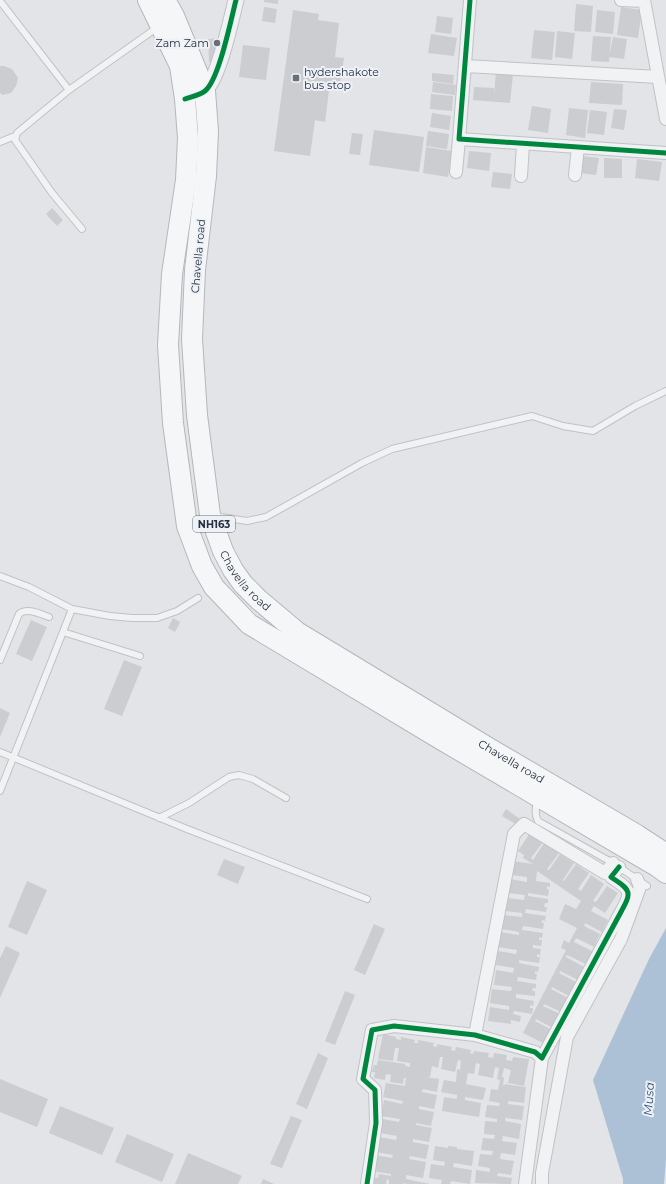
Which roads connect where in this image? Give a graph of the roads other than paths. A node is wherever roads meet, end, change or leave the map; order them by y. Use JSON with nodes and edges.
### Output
{"nodes":[{"id":1,"x":148,"y":0,"type":"edge"},
{"id":2,"x":165,"y":0,"type":"edge"},
{"id":3,"x":236,"y":0,"type":"edge"},
{"id":4,"x":470,"y":0,"type":"edge"},
{"id":5,"x":621,"y":0,"type":"edge"},
{"id":6,"x":0,"y":1,"type":"edge"},
{"id":7,"x":644,"y":1,"type":"edge"},
{"id":8,"x":161,"y":25,"type":"junction"},
{"id":9,"x":466,"y":66,"type":"junction"},
{"id":10,"x":658,"y":77,"type":"junction"},
{"id":11,"x":69,"y":90,"type":"junction"},
{"id":12,"x":205,"y":91,"type":"junction"},
{"id":13,"x":185,"y":100,"type":"junction"},
{"id":14,"x":666,"y":119,"type":"edge"},
{"id":15,"x":15,"y":136,"type":"junction"},
{"id":16,"x":459,"y":139,"type":"junction"},
{"id":17,"x":0,"y":142,"type":"edge"},
{"id":18,"x":523,"y":144,"type":"junction"},
{"id":19,"x":578,"y":147,"type":"junction"},
{"id":20,"x":666,"y":154,"type":"edge"},
{"id":21,"x":456,"y":172,"type":"dead end"},
{"id":22,"x":521,"y":176,"type":"dead end"},
{"id":23,"x":575,"y":176,"type":"dead end"},
{"id":24,"x":82,"y":229,"type":"dead end"},
{"id":25,"x":666,"y":391,"type":"edge"},
{"id":26,"x":210,"y":515,"type":"junction"},
{"id":27,"x":0,"y":576,"type":"edge"},
{"id":28,"x":198,"y":598,"type":"dead end"},
{"id":29,"x":72,"y":609,"type":"junction"},
{"id":30,"x":49,"y":617,"type":"dead end"},
{"id":31,"x":63,"y":632,"type":"junction"},
{"id":32,"x":140,"y":656,"type":"dead end"},
{"id":33,"x":0,"y":660,"type":"edge"},
{"id":34,"x":0,"y":752,"type":"edge"},
{"id":35,"x":14,"y":757,"type":"junction"},
{"id":36,"x":0,"y":791,"type":"edge"},
{"id":37,"x":538,"y":796,"type":"junction"},
{"id":38,"x":286,"y":798,"type":"dead end"},
{"id":39,"x":160,"y":818,"type":"junction"},
{"id":40,"x":632,"y":842,"type":"junction"},
{"id":41,"x":616,"y":865,"type":"junction"},
{"id":42,"x":663,"y":865,"type":"edge"},
{"id":43,"x":608,"y":875,"type":"junction"},
{"id":44,"x":638,"y":880,"type":"junction"},
{"id":45,"x":624,"y":887,"type":"junction"},
{"id":46,"x":367,"y":899,"type":"dead end"},
{"id":47,"x":475,"y":1035,"type":"junction"},
{"id":48,"x":542,"y":1058,"type":"junction"},
{"id":49,"x":367,"y":1184,"type":"edge"},
{"id":50,"x":525,"y":1184,"type":"edge"},
{"id":51,"x":542,"y":1184,"type":"edge"}],
"edges":[{"from":1,"to":8,"type":"highway","name":"Chavella road","number":"NH163"},
{"from":2,"to":12,"type":"highway","name":"Chavella road","number":"NH163"},
{"from":3,"to":12,"type":"street"},
{"from":4,"to":9,"type":"street"},
{"from":5,"to":7,"type":"street"},
{"from":6,"to":11,"type":"lane"},
{"from":7,"to":10,"type":"street"},
{"from":8,"to":11,"type":"lane"},
{"from":8,"to":13,"type":"highway","name":"Chavella road","number":"NH163"},
{"from":9,"to":10,"type":"street"},
{"from":9,"to":16,"type":"street"},
{"from":10,"to":14,"type":"street"},
{"from":11,"to":15,"type":"lane"},
{"from":12,"to":13,"type":"street"},
{"from":12,"to":26,"type":"highway","name":"Chavella road","number":"NH163"},
{"from":13,"to":37,"type":"highway","name":"Chavella road","number":"NH163"},
{"from":15,"to":17,"type":"lane"},
{"from":15,"to":24,"type":"lane"},
{"from":16,"to":18,"type":"street"},
{"from":16,"to":21,"type":"street"},
{"from":18,"to":19,"type":"street"},
{"from":18,"to":22,"type":"street"},
{"from":19,"to":20,"type":"street"},
{"from":19,"to":23,"type":"street"},
{"from":25,"to":26,"type":"lane"},
{"from":26,"to":40,"type":"highway","name":"Chavella road","number":"NH163"},
{"from":27,"to":29,"type":"lane"},
{"from":28,"to":29,"type":"lane"},
{"from":29,"to":31,"type":"lane"},
{"from":30,"to":33,"type":"lane"},
{"from":31,"to":32,"type":"lane"},
{"from":31,"to":35,"type":"lane"},
{"from":34,"to":35,"type":"lane"},
{"from":35,"to":36,"type":"lane"},
{"from":35,"to":39,"type":"lane"},
{"from":37,"to":40,"type":"highway","name":"Chavella road","number":"NH163"},
{"from":37,"to":41,"type":"lane"},
{"from":38,"to":39,"type":"lane"},
{"from":39,"to":46,"type":"lane"},
{"from":40,"to":42,"type":"highway","number":"NH163"},
{"from":41,"to":43,"type":"street"},
{"from":41,"to":44,"type":"lane"},
{"from":43,"to":45,"type":"street"},
{"from":43,"to":47,"type":"street"},
{"from":44,"to":45,"type":"street"},
{"from":44,"to":51,"type":"street"},
{"from":45,"to":48,"type":"street"},
{"from":47,"to":48,"type":"street"},
{"from":47,"to":49,"type":"street"},
{"from":48,"to":50,"type":"street"}]}
